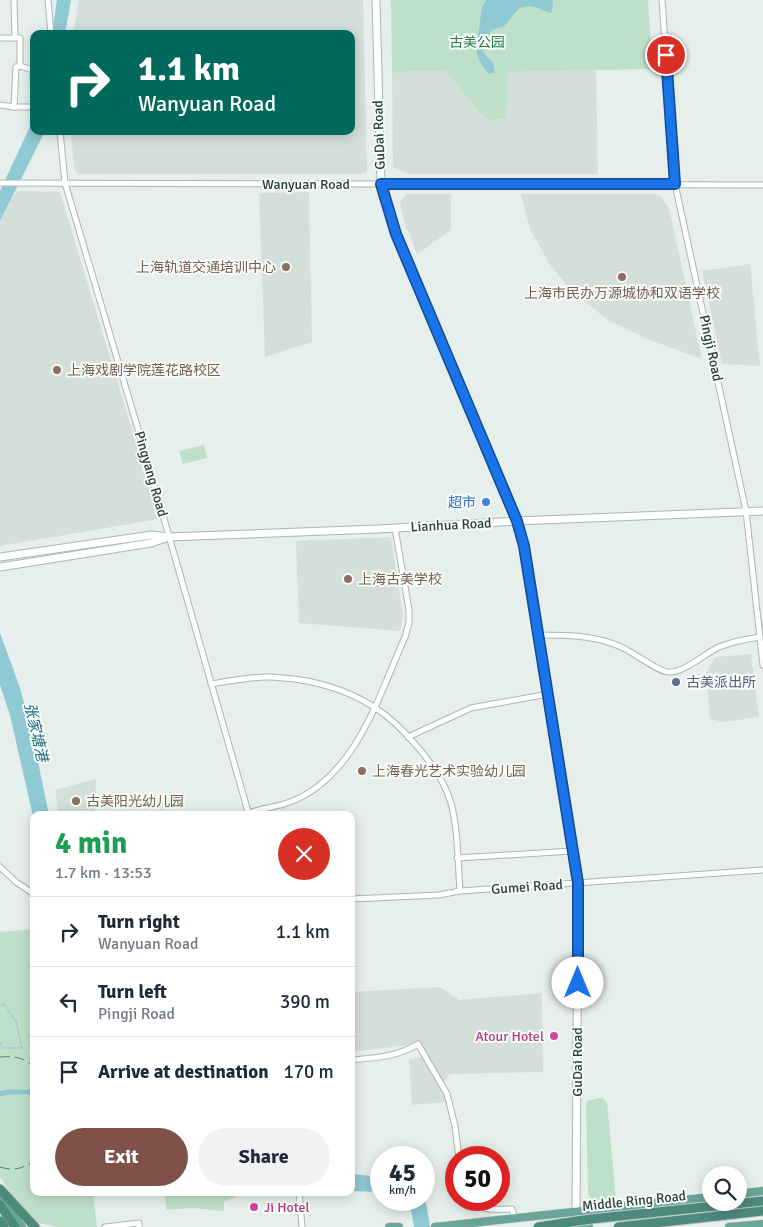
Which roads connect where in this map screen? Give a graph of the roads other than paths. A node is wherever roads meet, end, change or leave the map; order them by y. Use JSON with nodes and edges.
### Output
{"nodes":[{"id":1,"x":14,"y":0,"type":"edge"},
{"id":2,"x":48,"y":0,"type":"edge"},
{"id":3,"x":376,"y":0,"type":"edge"},
{"id":4,"x":662,"y":0,"type":"edge"},
{"id":5,"x":51,"y":30,"type":"edge"},
{"id":6,"x":0,"y":38,"type":"edge"},
{"id":7,"x":15,"y":38,"type":"junction"},
{"id":8,"x":20,"y":66,"type":"junction"},
{"id":9,"x":30,"y":69,"type":"edge"},
{"id":10,"x":0,"y":105,"type":"edge"},
{"id":11,"x":30,"y":106,"type":"edge"},
{"id":12,"x":14,"y":107,"type":"junction"},
{"id":13,"x":60,"y":135,"type":"edge"},
{"id":14,"x":0,"y":183,"type":"edge"},
{"id":15,"x":65,"y":183,"type":"junction"},
{"id":16,"x":381,"y":184,"type":"junction"},
{"id":17,"x":675,"y":184,"type":"junction"},
{"id":18,"x":763,"y":185,"type":"edge"},
{"id":19,"x":746,"y":511,"type":"junction"},
{"id":20,"x":763,"y":511,"type":"edge"},
{"id":21,"x":517,"y":521,"type":"junction"},
{"id":22,"x":396,"y":528,"type":"junction"},
{"id":23,"x":168,"y":537,"type":"junction"},
{"id":24,"x":0,"y":558,"type":"edge"},
{"id":25,"x":0,"y":566,"type":"edge"},
{"id":26,"x":538,"y":635,"type":"junction"},
{"id":27,"x":760,"y":637,"type":"junction"},
{"id":28,"x":763,"y":665,"type":"edge"},
{"id":29,"x":211,"y":684,"type":"junction"},
{"id":30,"x":548,"y":694,"type":"junction"},
{"id":31,"x":374,"y":707,"type":"junction"},
{"id":32,"x":408,"y":737,"type":"junction"},
{"id":33,"x":248,"y":811,"type":"edge"},
{"id":34,"x":259,"y":811,"type":"edge"},
{"id":35,"x":573,"y":851,"type":"junction"},
{"id":36,"x":457,"y":858,"type":"junction"},
{"id":37,"x":0,"y":867,"type":"edge"},
{"id":38,"x":763,"y":870,"type":"edge"},
{"id":39,"x":578,"y":883,"type":"junction"},
{"id":40,"x":30,"y":891,"type":"edge"},
{"id":41,"x":460,"y":891,"type":"junction"},
{"id":42,"x":355,"y":899,"type":"edge"},
{"id":43,"x":355,"y":1060,"type":"edge"},
{"id":44,"x":458,"y":1146,"type":"edge"},
{"id":45,"x":0,"y":1189,"type":"edge"},
{"id":46,"x":763,"y":1191,"type":"edge"},
{"id":47,"x":747,"y":1193,"type":"edge"},
{"id":48,"x":0,"y":1194,"type":"edge"},
{"id":49,"x":299,"y":1196,"type":"edge"},
{"id":50,"x":702,"y":1198,"type":"edge"},
{"id":51,"x":763,"y":1200,"type":"edge"},
{"id":52,"x":702,"y":1201,"type":"edge"},
{"id":53,"x":0,"y":1205,"type":"edge"},
{"id":54,"x":510,"y":1209,"type":"edge"},
{"id":55,"x":763,"y":1211,"type":"edge"},
{"id":56,"x":0,"y":1212,"type":"edge"},
{"id":57,"x":576,"y":1212,"type":"junction"},
{"id":58,"x":515,"y":1218,"type":"junction"},
{"id":59,"x":0,"y":1221,"type":"edge"},
{"id":60,"x":763,"y":1224,"type":"edge"},
{"id":61,"x":576,"y":1225,"type":"edge"},
{"id":62,"x":4,"y":1227,"type":"edge"},
{"id":63,"x":10,"y":1227,"type":"edge"},
{"id":64,"x":15,"y":1227,"type":"edge"},
{"id":65,"x":22,"y":1227,"type":"edge"},
{"id":66,"x":35,"y":1227,"type":"edge"},
{"id":67,"x":105,"y":1227,"type":"edge"},
{"id":68,"x":139,"y":1227,"type":"edge"},
{"id":69,"x":302,"y":1227,"type":"edge"},
{"id":70,"x":389,"y":1227,"type":"edge"},
{"id":71,"x":399,"y":1227,"type":"edge"},
{"id":72,"x":436,"y":1227,"type":"edge"},
{"id":73,"x":539,"y":1227,"type":"edge"},
{"id":74,"x":590,"y":1227,"type":"edge"},
{"id":75,"x":618,"y":1227,"type":"edge"},
{"id":76,"x":626,"y":1227,"type":"edge"},
{"id":77,"x":729,"y":1227,"type":"edge"}],
"edges":[{"from":1,"to":7,"type":"street"},
{"from":2,"to":5,"type":"street"},
{"from":3,"to":16,"type":"main road","name":"GuDai Road"},
{"from":4,"to":17,"type":"street","name":"Pingji Road"},
{"from":6,"to":7,"type":"street"},
{"from":7,"to":8,"type":"street"},
{"from":8,"to":9,"type":"street"},
{"from":8,"to":12,"type":"street"},
{"from":10,"to":12,"type":"street"},
{"from":11,"to":12,"type":"street"},
{"from":13,"to":15,"type":"street","name":"Pingyang Road"},
{"from":14,"to":15,"type":"street","name":"Wanyuan Road"},
{"from":15,"to":16,"type":"street","name":"Wanyuan Road"},
{"from":15,"to":23,"type":"street","name":"Pingyang Road"},
{"from":16,"to":17,"type":"street","name":"Wanyuan Road"},
{"from":16,"to":21,"type":"main road","name":"GuDai Road"},
{"from":17,"to":18,"type":"street","name":"Wanyuan Road"},
{"from":17,"to":19,"type":"street","name":"Pingji Road"},
{"from":19,"to":20,"type":"main road","name":"Lianhua Road"},
{"from":19,"to":21,"type":"main road","name":"Lianhua Road"},
{"from":19,"to":27,"type":"street","name":"Pingji Road"},
{"from":21,"to":22,"type":"main road","name":"Lianhua Road"},
{"from":21,"to":26,"type":"main road","name":"GuDai Road"},
{"from":22,"to":23,"type":"main road","name":"Lianhua Road"},
{"from":22,"to":31,"type":"street"},
{"from":23,"to":24,"type":"main road","name":"Lianhua Road"},
{"from":23,"to":25,"type":"main road","name":"Lianhua Road"},
{"from":23,"to":29,"type":"street","name":"Pingyang Road"},
{"from":26,"to":27,"type":"street"},
{"from":26,"to":30,"type":"main road","name":"GuDai Road"},
{"from":27,"to":28,"type":"street","name":"Pingji Road"},
{"from":29,"to":31,"type":"street"},
{"from":29,"to":33,"type":"street","name":"Pingyang Road"},
{"from":30,"to":32,"type":"street"},
{"from":30,"to":35,"type":"main road","name":"GuDai Road"},
{"from":31,"to":32,"type":"street"},
{"from":31,"to":34,"type":"street"},
{"from":32,"to":36,"type":"street"},
{"from":35,"to":36,"type":"street"},
{"from":35,"to":39,"type":"main road","name":"GuDai Road"},
{"from":36,"to":41,"type":"street"},
{"from":37,"to":40,"type":"street"},
{"from":38,"to":39,"type":"street","name":"Gumei Road"},
{"from":39,"to":41,"type":"street","name":"Gumei Road"},
{"from":39,"to":57,"type":"main road","name":"GuDai Road"},
{"from":41,"to":42,"type":"street","name":"Gumei Road"},
{"from":43,"to":44,"type":"street"},
{"from":45,"to":66,"type":"highway"},
{"from":46,"to":47,"type":"main road"},
{"from":48,"to":65,"type":"main road"},
{"from":49,"to":69,"type":"street"},
{"from":50,"to":57,"type":"main road"},
{"from":51,"to":73,"type":"highway","name":"Middle Ring Road","bridge":true},
{"from":52,"to":76,"type":"main road"},
{"from":53,"to":64,"type":"highway"},
{"from":54,"to":58,"type":"street"},
{"from":55,"to":75,"type":"highway","name":"Middle Ring Road","bridge":true},
{"from":56,"to":63,"type":"main road"},
{"from":57,"to":58,"type":"main road"},
{"from":57,"to":61,"type":"main road","name":"GuDai Road"},
{"from":58,"to":72,"type":"main road"},
{"from":59,"to":62,"type":"highway"},
{"from":60,"to":77,"type":"main road"},
{"from":61,"to":73,"type":"main road"},
{"from":61,"to":74,"type":"main road"},
{"from":67,"to":68,"type":"street"},
{"from":70,"to":71,"type":"main road"}]}
